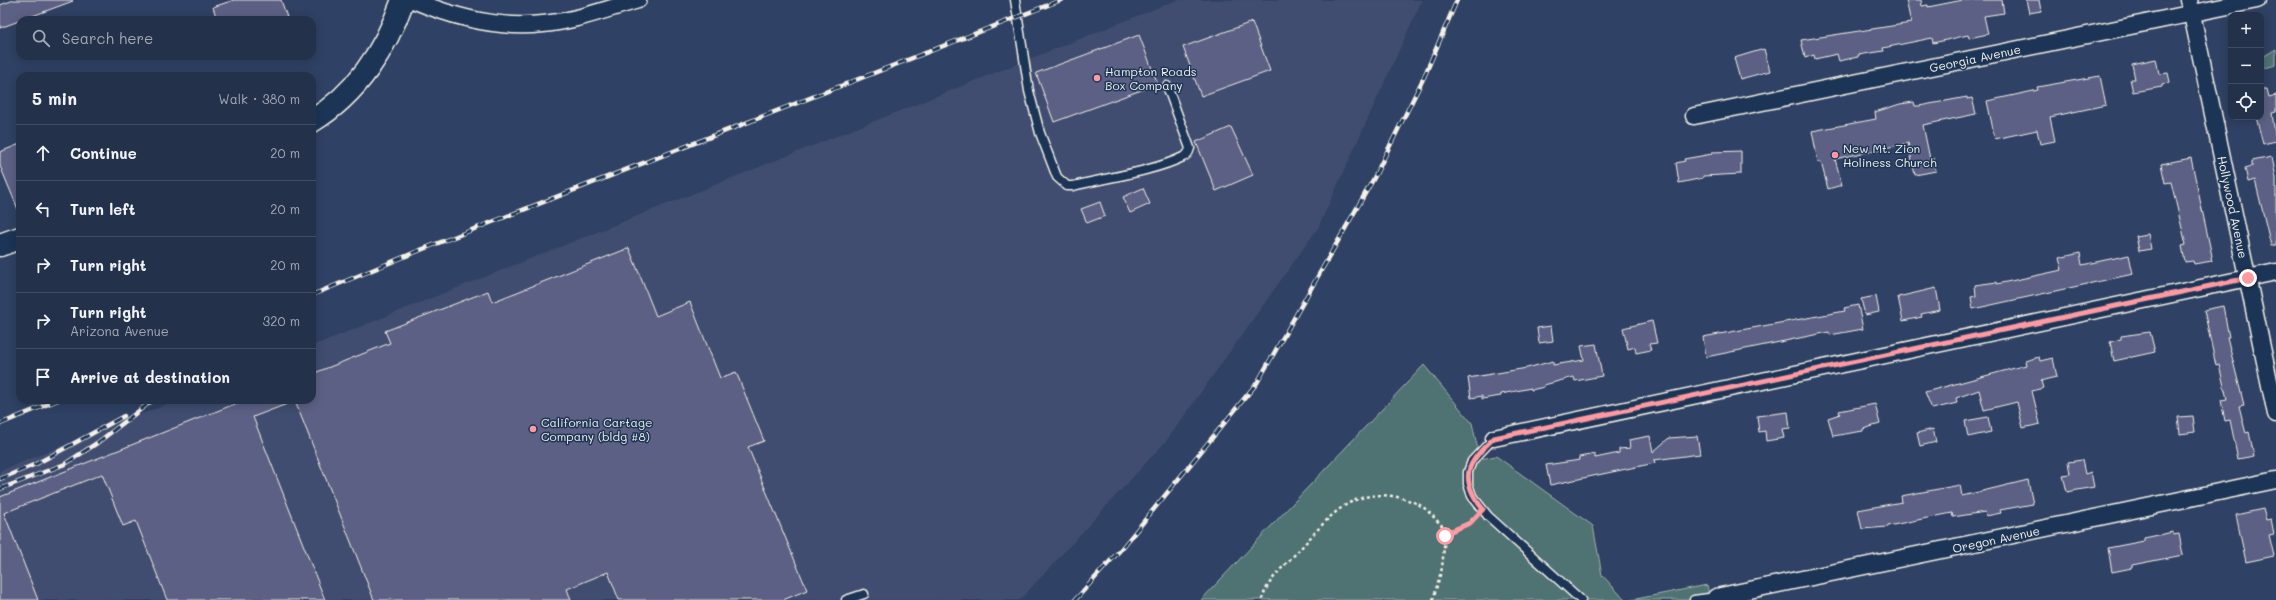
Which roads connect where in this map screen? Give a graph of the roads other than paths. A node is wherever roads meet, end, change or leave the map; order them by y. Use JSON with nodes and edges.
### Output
{"nodes":[{"id":1,"x":403,"y":0,"type":"edge"},
{"id":2,"x":413,"y":0,"type":"edge"},
{"id":3,"x":1015,"y":0,"type":"edge"},
{"id":4,"x":2257,"y":0,"type":"edge"},
{"id":5,"x":629,"y":1,"type":"edge"},
{"id":6,"x":2191,"y":7,"type":"edge"},
{"id":7,"x":1167,"y":86,"type":"dead end"},
{"id":8,"x":1694,"y":116,"type":"dead end"},
{"id":9,"x":316,"y":118,"type":"edge"},
{"id":10,"x":16,"y":239,"type":"edge"},
{"id":11,"x":0,"y":245,"type":"edge"},
{"id":12,"x":2276,"y":272,"type":"edge"},
{"id":13,"x":2248,"y":278,"type":"junction"},
{"id":14,"x":2276,"y":414,"type":"edge"},
{"id":15,"x":1494,"y":438,"type":"joint"},
{"id":16,"x":2276,"y":480,"type":"edge"},
{"id":17,"x":864,"y":594,"type":"dead end"},
{"id":18,"x":1716,"y":597,"type":"joint"},
{"id":19,"x":846,"y":600,"type":"edge"},
{"id":20,"x":1581,"y":600,"type":"edge"},
{"id":21,"x":1694,"y":600,"type":"edge"}],
"edges":[{"from":1,"to":9,"type":"main road"},
{"from":2,"to":5,"type":"street"},
{"from":3,"to":7,"type":"lane"},
{"from":4,"to":6,"type":"street","name":"Georgia Avenue"},
{"from":6,"to":8,"type":"street","name":"Georgia Avenue"},
{"from":6,"to":13,"type":"street","name":"Hollywood Avenue"},
{"from":10,"to":11,"type":"main road"},
{"from":12,"to":13,"type":"street"},
{"from":13,"to":14,"type":"street","name":"Hollywood Avenue"},
{"from":13,"to":15,"type":"street"},
{"from":15,"to":20,"type":"lane"},
{"from":16,"to":18,"type":"street","name":"Oregon Avenue"},
{"from":17,"to":19,"type":"lane"},
{"from":18,"to":21,"type":"lane"}]}
